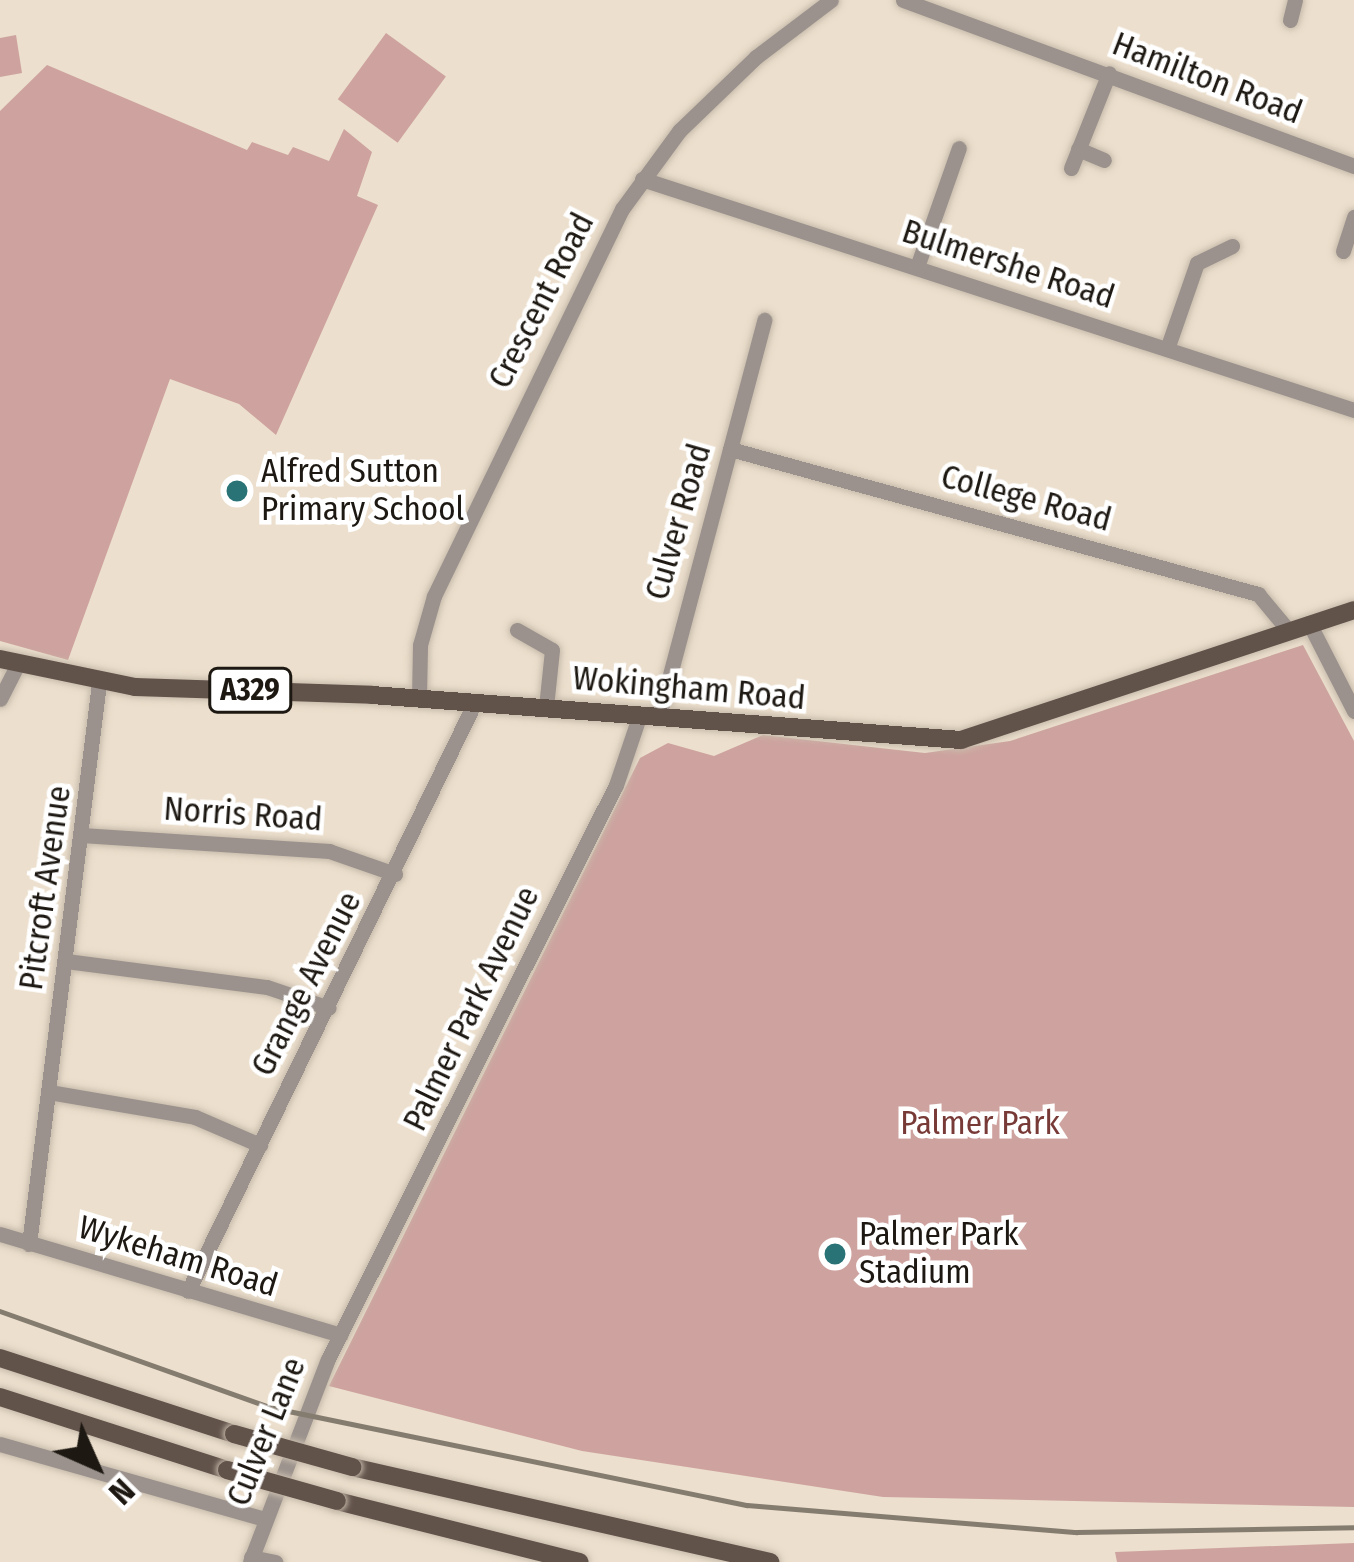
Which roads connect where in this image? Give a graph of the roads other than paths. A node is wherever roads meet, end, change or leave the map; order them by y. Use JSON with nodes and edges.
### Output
{"nodes":[{"id":1,"x":831,"y":0,"type":"edge"},
{"id":2,"x":902,"y":0,"type":"edge"},
{"id":3,"x":1295,"y":0,"type":"edge"},
{"id":4,"x":1290,"y":20,"type":"dead end"},
{"id":5,"x":1109,"y":73,"type":"junction"},
{"id":6,"x":959,"y":148,"type":"dead end"},
{"id":7,"x":1078,"y":149,"type":"junction"},
{"id":8,"x":1104,"y":160,"type":"dead end"},
{"id":9,"x":1354,"y":166,"type":"edge"},
{"id":10,"x":1071,"y":168,"type":"dead end"},
{"id":11,"x":642,"y":178,"type":"junction"},
{"id":12,"x":1347,"y":224,"type":"edge"},
{"id":13,"x":1232,"y":246,"type":"dead end"},
{"id":14,"x":1342,"y":251,"type":"dead end"},
{"id":15,"x":916,"y":267,"type":"junction"},
{"id":16,"x":764,"y":320,"type":"dead end"},
{"id":17,"x":1167,"y":349,"type":"junction"},
{"id":18,"x":1354,"y":410,"type":"edge"},
{"id":19,"x":730,"y":449,"type":"junction"},
{"id":20,"x":1354,"y":610,"type":"edge"},
{"id":21,"x":1309,"y":623,"type":"junction"},
{"id":22,"x":518,"y":630,"type":"dead end"},
{"id":23,"x":1288,"y":630,"type":"junction"},
{"id":24,"x":9,"y":663,"type":"edge"},
{"id":25,"x":99,"y":683,"type":"junction"},
{"id":26,"x":419,"y":698,"type":"junction"},
{"id":27,"x":0,"y":699,"type":"edge"},
{"id":28,"x":475,"y":702,"type":"junction"},
{"id":29,"x":546,"y":707,"type":"junction"},
{"id":30,"x":1354,"y":711,"type":"edge"},
{"id":31,"x":650,"y":715,"type":"junction"},
{"id":32,"x":81,"y":835,"type":"junction"},
{"id":33,"x":395,"y":874,"type":"junction"},
{"id":34,"x":66,"y":961,"type":"junction"},
{"id":35,"x":329,"y":1008,"type":"junction"},
{"id":36,"x":49,"y":1092,"type":"junction"},
{"id":37,"x":260,"y":1145,"type":"junction"},
{"id":38,"x":0,"y":1234,"type":"edge"},
{"id":39,"x":29,"y":1244,"type":"junction"},
{"id":40,"x":188,"y":1291,"type":"junction"},
{"id":41,"x":342,"y":1330,"type":"junction"},
{"id":42,"x":0,"y":1358,"type":"edge"},
{"id":43,"x":0,"y":1397,"type":"edge"},
{"id":44,"x":0,"y":1444,"type":"edge"},
{"id":45,"x":265,"y":1519,"type":"junction"},
{"id":46,"x":250,"y":1560,"type":"edge"},
{"id":47,"x":275,"y":1562,"type":"edge"},
{"id":48,"x":580,"y":1562,"type":"edge"},
{"id":49,"x":770,"y":1562,"type":"edge"}],
"edges":[{"from":1,"to":11,"type":"street","name":"Crescent Road"},
{"from":2,"to":5,"type":"street","name":"Hamilton Road"},
{"from":3,"to":4,"type":"street"},
{"from":5,"to":7,"type":"street"},
{"from":5,"to":9,"type":"street","name":"Hamilton Road"},
{"from":6,"to":15,"type":"street"},
{"from":7,"to":8,"type":"street"},
{"from":7,"to":10,"type":"street"},
{"from":11,"to":15,"type":"street","name":"Bulmershe Road"},
{"from":11,"to":26,"type":"street","name":"Crescent Road"},
{"from":12,"to":14,"type":"street"},
{"from":13,"to":17,"type":"street"},
{"from":15,"to":17,"type":"street","name":"Bulmershe Road"},
{"from":16,"to":19,"type":"street","name":"Culver Road"},
{"from":17,"to":18,"type":"street","name":"Bulmershe Road"},
{"from":19,"to":23,"type":"street","name":"College Road"},
{"from":19,"to":31,"type":"street","name":"Culver Road"},
{"from":20,"to":21,"type":"main road","name":"Wokingham Road","number":"A329"},
{"from":21,"to":23,"type":"main road","name":"Wokingham Road","number":"A329"},
{"from":21,"to":30,"type":"street"},
{"from":22,"to":29,"type":"street"},
{"from":23,"to":31,"type":"main road","name":"Wokingham Road","number":"A329"},
{"from":24,"to":25,"type":"main road","name":"Wokingham Road","number":"A329"},
{"from":24,"to":27,"type":"street"},
{"from":25,"to":26,"type":"main road","name":"Wokingham Road","number":"A329"},
{"from":25,"to":32,"type":"street","name":"Pitcroft Avenue"},
{"from":26,"to":28,"type":"main road","name":"Wokingham Road","number":"A329"},
{"from":28,"to":29,"type":"main road","name":"Wokingham Road","number":"A329"},
{"from":28,"to":33,"type":"street","name":"Grange Avenue"},
{"from":29,"to":31,"type":"main road","name":"Wokingham Road","number":"A329"},
{"from":31,"to":41,"type":"street","name":"Palmer Park Avenue"},
{"from":32,"to":33,"type":"street","name":"Norris Road"},
{"from":32,"to":34,"type":"street","name":"Pitcroft Avenue"},
{"from":33,"to":35,"type":"street","name":"Grange Avenue"},
{"from":34,"to":35,"type":"street"},
{"from":34,"to":36,"type":"street","name":"Pitcroft Avenue"},
{"from":35,"to":37,"type":"street","name":"Grange Avenue"},
{"from":36,"to":37,"type":"street"},
{"from":36,"to":39,"type":"street","name":"Pitcroft Avenue"},
{"from":37,"to":40,"type":"street","name":"Grange Avenue"},
{"from":38,"to":39,"type":"street","name":"Wykeham Road"},
{"from":39,"to":40,"type":"street","name":"Wykeham Road"},
{"from":40,"to":41,"type":"street","name":"Wykeham Road"},
{"from":41,"to":45,"type":"street","name":"Culver Lane"},
{"from":42,"to":49,"type":"main road","bridge":true},
{"from":43,"to":48,"type":"main road","bridge":true},
{"from":44,"to":45,"type":"street"},
{"from":45,"to":46,"type":"street","name":"Culver Lane"},
{"from":46,"to":47,"type":"street"}]}
